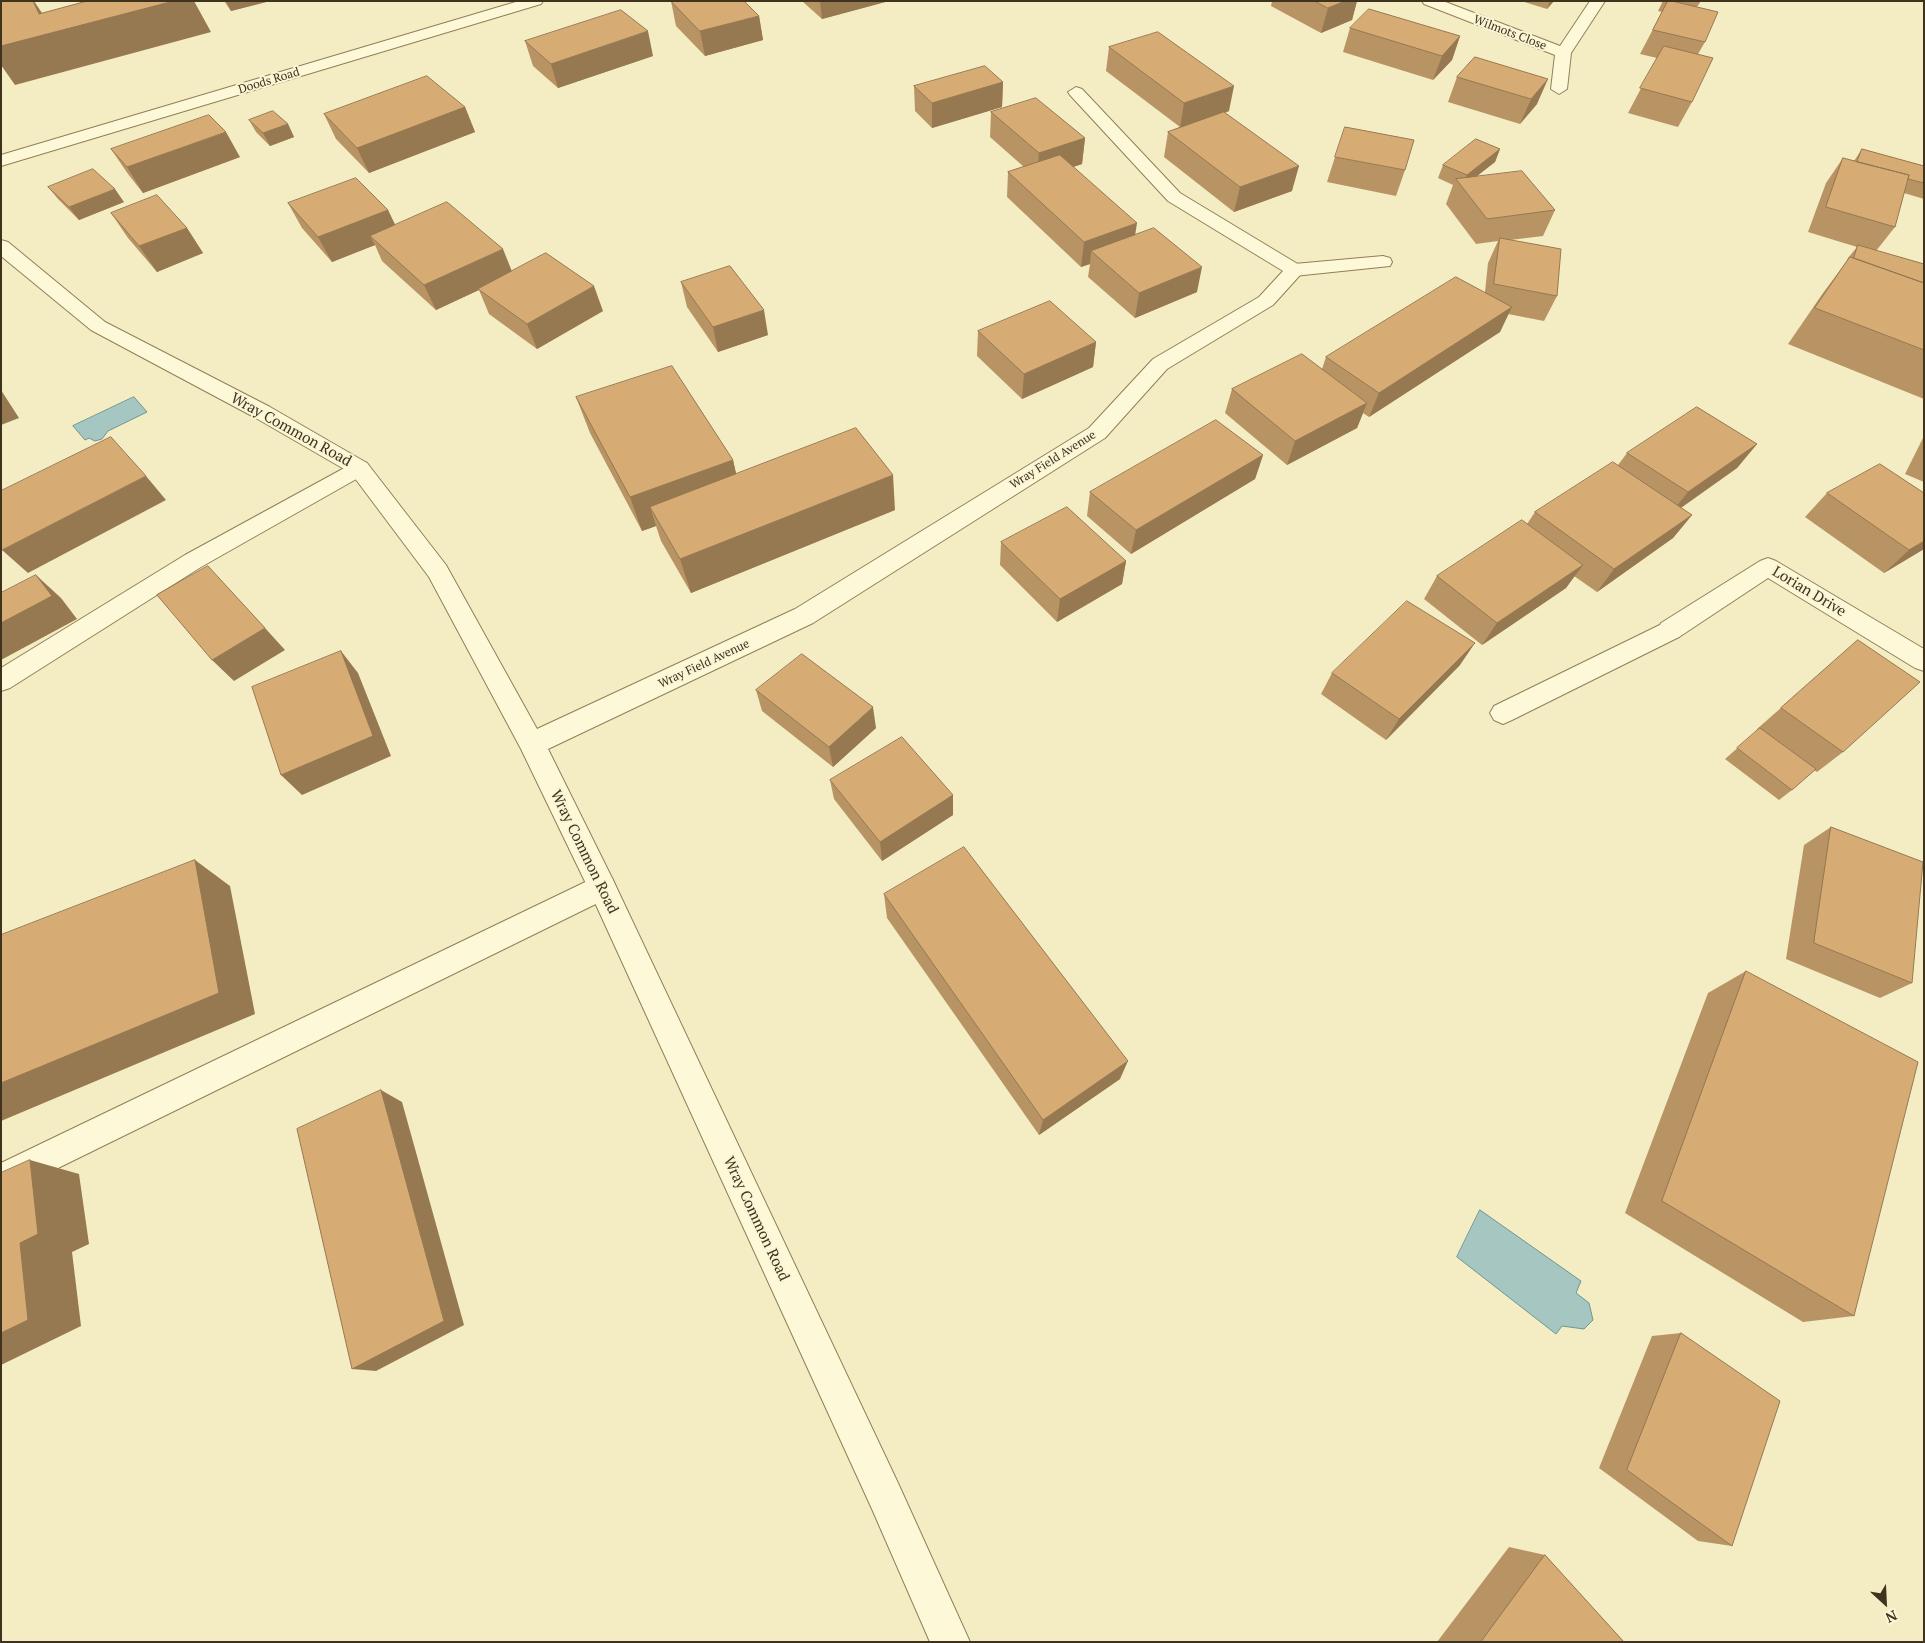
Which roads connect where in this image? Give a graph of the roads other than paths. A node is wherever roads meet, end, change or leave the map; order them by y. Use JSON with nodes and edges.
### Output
{"nodes":[{"id":1,"x":536,"y":1,"type":"edge"},
{"id":2,"x":1429,"y":1,"type":"edge"},
{"id":3,"x":1598,"y":1,"type":"edge"},
{"id":4,"x":1564,"y":53,"type":"junction"},
{"id":5,"x":1559,"y":89,"type":"dead end"},
{"id":6,"x":1076,"y":92,"type":"dead end"},
{"id":7,"x":1,"y":161,"type":"edge"},
{"id":8,"x":1,"y":246,"type":"edge"},
{"id":9,"x":1383,"y":262,"type":"dead end"},
{"id":10,"x":1294,"y":270,"type":"junction"},
{"id":11,"x":359,"y":468,"type":"junction"},
{"id":12,"x":1924,"y":662,"type":"edge"},
{"id":13,"x":1,"y":682,"type":"edge"},
{"id":14,"x":1503,"y":713,"type":"dead end"},
{"id":15,"x":532,"y":744,"type":"junction"},
{"id":16,"x":602,"y":888,"type":"junction"},
{"id":17,"x":1,"y":1180,"type":"edge"},
{"id":18,"x":950,"y":1642,"type":"edge"}],
"edges":[{"from":1,"to":7,"type":"street","name":"Doods Road"},
{"from":2,"to":4,"type":"street","name":"Wilmots Close"},
{"from":3,"to":4,"type":"street","name":"Wilmots Close"},
{"from":4,"to":5,"type":"street","name":"Wilmots Close"},
{"from":6,"to":10,"type":"street"},
{"from":8,"to":11,"type":"street","name":"Wray Common Road"},
{"from":9,"to":10,"type":"street"},
{"from":10,"to":15,"type":"street","name":"Wray Field Avenue"},
{"from":11,"to":13,"type":"street"},
{"from":11,"to":15,"type":"street","name":"Wray Common Road"},
{"from":12,"to":14,"type":"street","name":"Lorian Drive"},
{"from":15,"to":16,"type":"street","name":"Wray Common Road"},
{"from":16,"to":17,"type":"street"},
{"from":16,"to":18,"type":"street","name":"Wray Common Road"}]}
